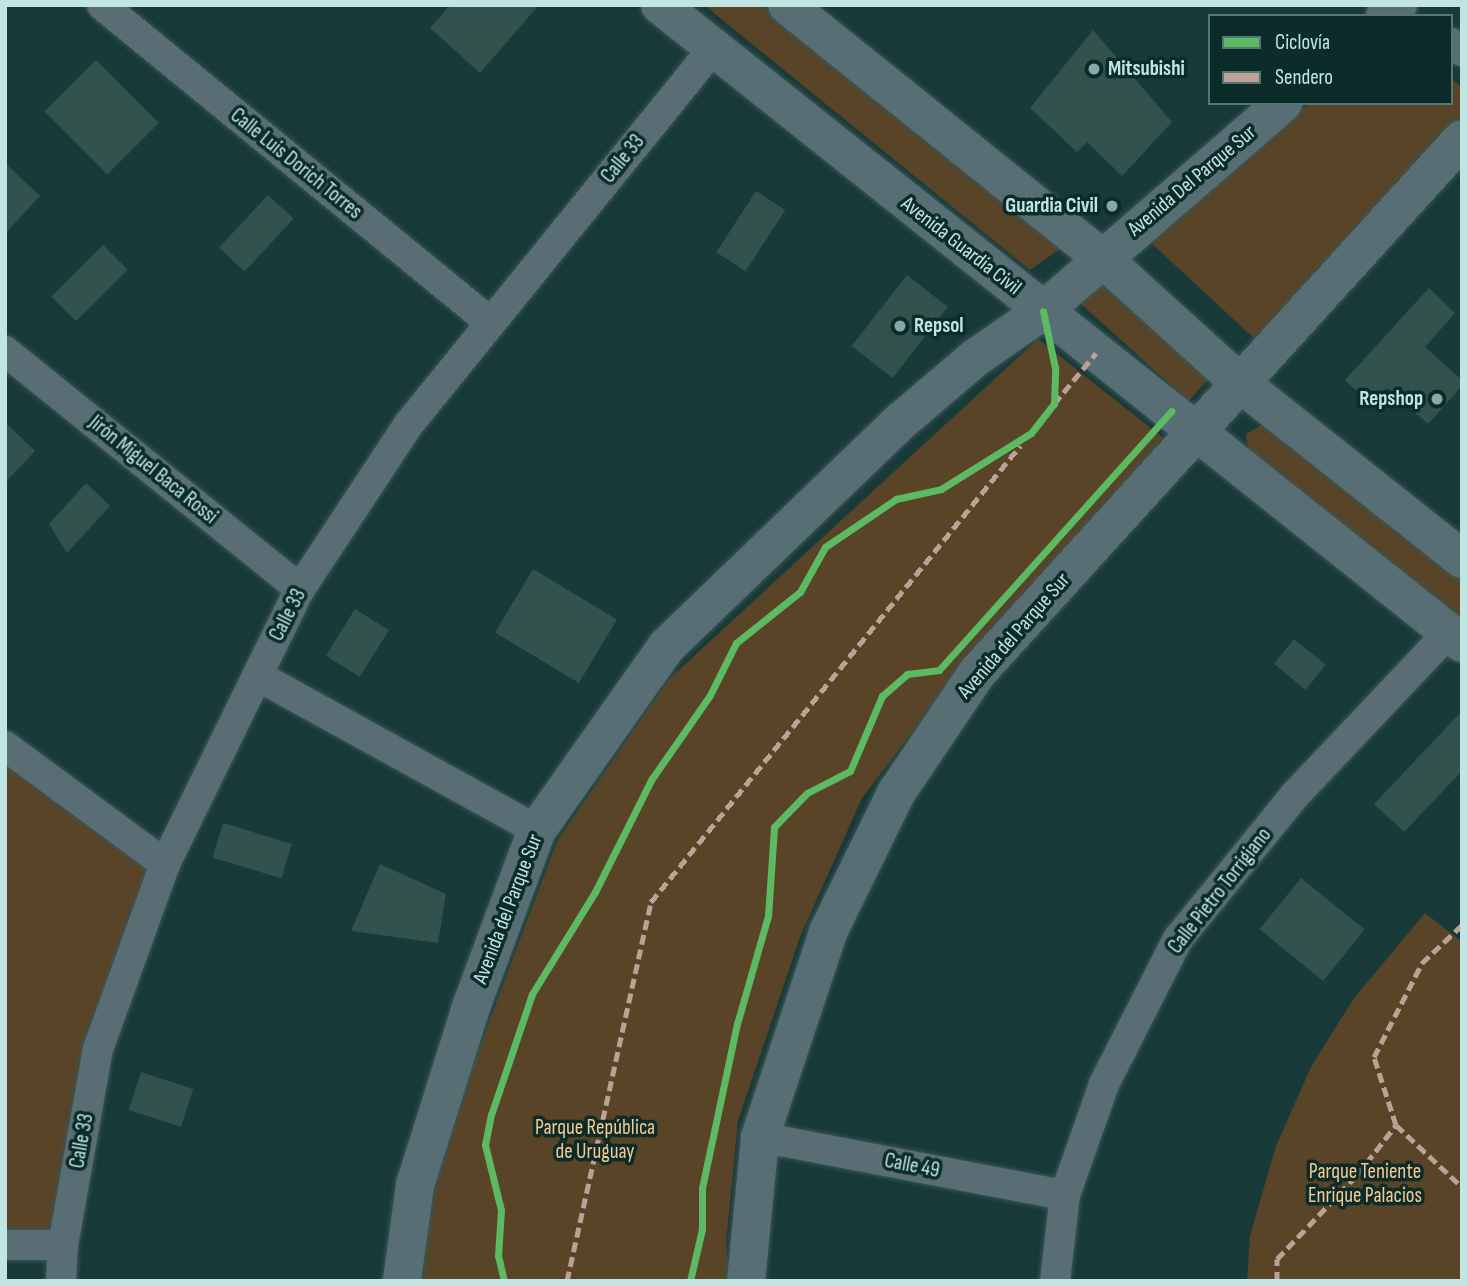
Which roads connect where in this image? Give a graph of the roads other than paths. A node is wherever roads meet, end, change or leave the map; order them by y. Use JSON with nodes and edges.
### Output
{"nodes":[{"id":1,"x":102,"y":5,"type":"edge"},
{"id":2,"x":660,"y":5,"type":"edge"},
{"id":3,"x":788,"y":5,"type":"edge"},
{"id":4,"x":713,"y":49,"type":"junction"},
{"id":5,"x":1281,"y":105,"type":"edge"},
{"id":6,"x":1462,"y":139,"type":"edge"},
{"id":7,"x":1102,"y":258,"type":"junction"},
{"id":8,"x":1043,"y":311,"type":"junction"},
{"id":9,"x":490,"y":322,"type":"junction"},
{"id":10,"x":5,"y":351,"type":"edge"},
{"id":11,"x":1240,"y":383,"type":"junction"},
{"id":12,"x":1196,"y":431,"type":"junction"},
{"id":13,"x":1462,"y":559,"type":"edge"},
{"id":14,"x":300,"y":589,"type":"junction"},
{"id":15,"x":1456,"y":638,"type":"edge"},
{"id":16,"x":258,"y":676,"type":"junction"},
{"id":17,"x":5,"y":746,"type":"edge"},
{"id":18,"x":537,"y":830,"type":"junction"},
{"id":19,"x":165,"y":864,"type":"junction"},
{"id":20,"x":760,"y":1137,"type":"junction"},
{"id":21,"x":1065,"y":1195,"type":"junction"},
{"id":22,"x":5,"y":1245,"type":"edge"},
{"id":23,"x":62,"y":1245,"type":"junction"},
{"id":24,"x":61,"y":1281,"type":"edge"},
{"id":25,"x":402,"y":1281,"type":"edge"},
{"id":26,"x":746,"y":1281,"type":"edge"},
{"id":27,"x":1055,"y":1281,"type":"edge"}],
"edges":[{"from":1,"to":9,"type":"street","name":"Calle Luis Dorich Torres"},
{"from":2,"to":4,"type":"main road","name":"Avenida Guardia Civil"},
{"from":3,"to":7,"type":"main road"},
{"from":4,"to":8,"type":"main road","name":"Avenida Guardia Civil"},
{"from":4,"to":9,"type":"street","name":"Calle 33"},
{"from":5,"to":7,"type":"main road","name":"Avenida Del Parque Sur"},
{"from":6,"to":11,"type":"main road","name":"Avenida del Parque Sur"},
{"from":7,"to":8,"type":"main road","name":"Avenida del Parque Sur"},
{"from":7,"to":11,"type":"main road"},
{"from":8,"to":12,"type":"main road","name":"Avenida Guardia Civil"},
{"from":8,"to":18,"type":"main road","name":"Avenida del Parque Sur"},
{"from":9,"to":14,"type":"street","name":"Calle 33"},
{"from":10,"to":14,"type":"street","name":"Jirón Miguel Baca Rossi"},
{"from":11,"to":12,"type":"main road","name":"Avenida del Parque Sur"},
{"from":11,"to":13,"type":"main road"},
{"from":12,"to":15,"type":"main road","name":"Avenida Guardia Civil"},
{"from":12,"to":20,"type":"main road","name":"Avenida del Parque Sur"},
{"from":14,"to":16,"type":"street","name":"Calle 33"},
{"from":15,"to":21,"type":"street","name":"Calle Pietro Torrigiano"},
{"from":16,"to":18,"type":"street"},
{"from":16,"to":19,"type":"street","name":"Calle 33"},
{"from":17,"to":19,"type":"street"},
{"from":18,"to":25,"type":"main road","name":"Avenida del Parque Sur"},
{"from":19,"to":23,"type":"street","name":"Calle 33"},
{"from":20,"to":21,"type":"street","name":"Calle 49"},
{"from":20,"to":26,"type":"main road","name":"Avenida del Parque Sur"},
{"from":21,"to":27,"type":"street","name":"Calle Pietro Torrigiano"},
{"from":22,"to":23,"type":"street"},
{"from":23,"to":24,"type":"street","name":"Calle 33"}]}
